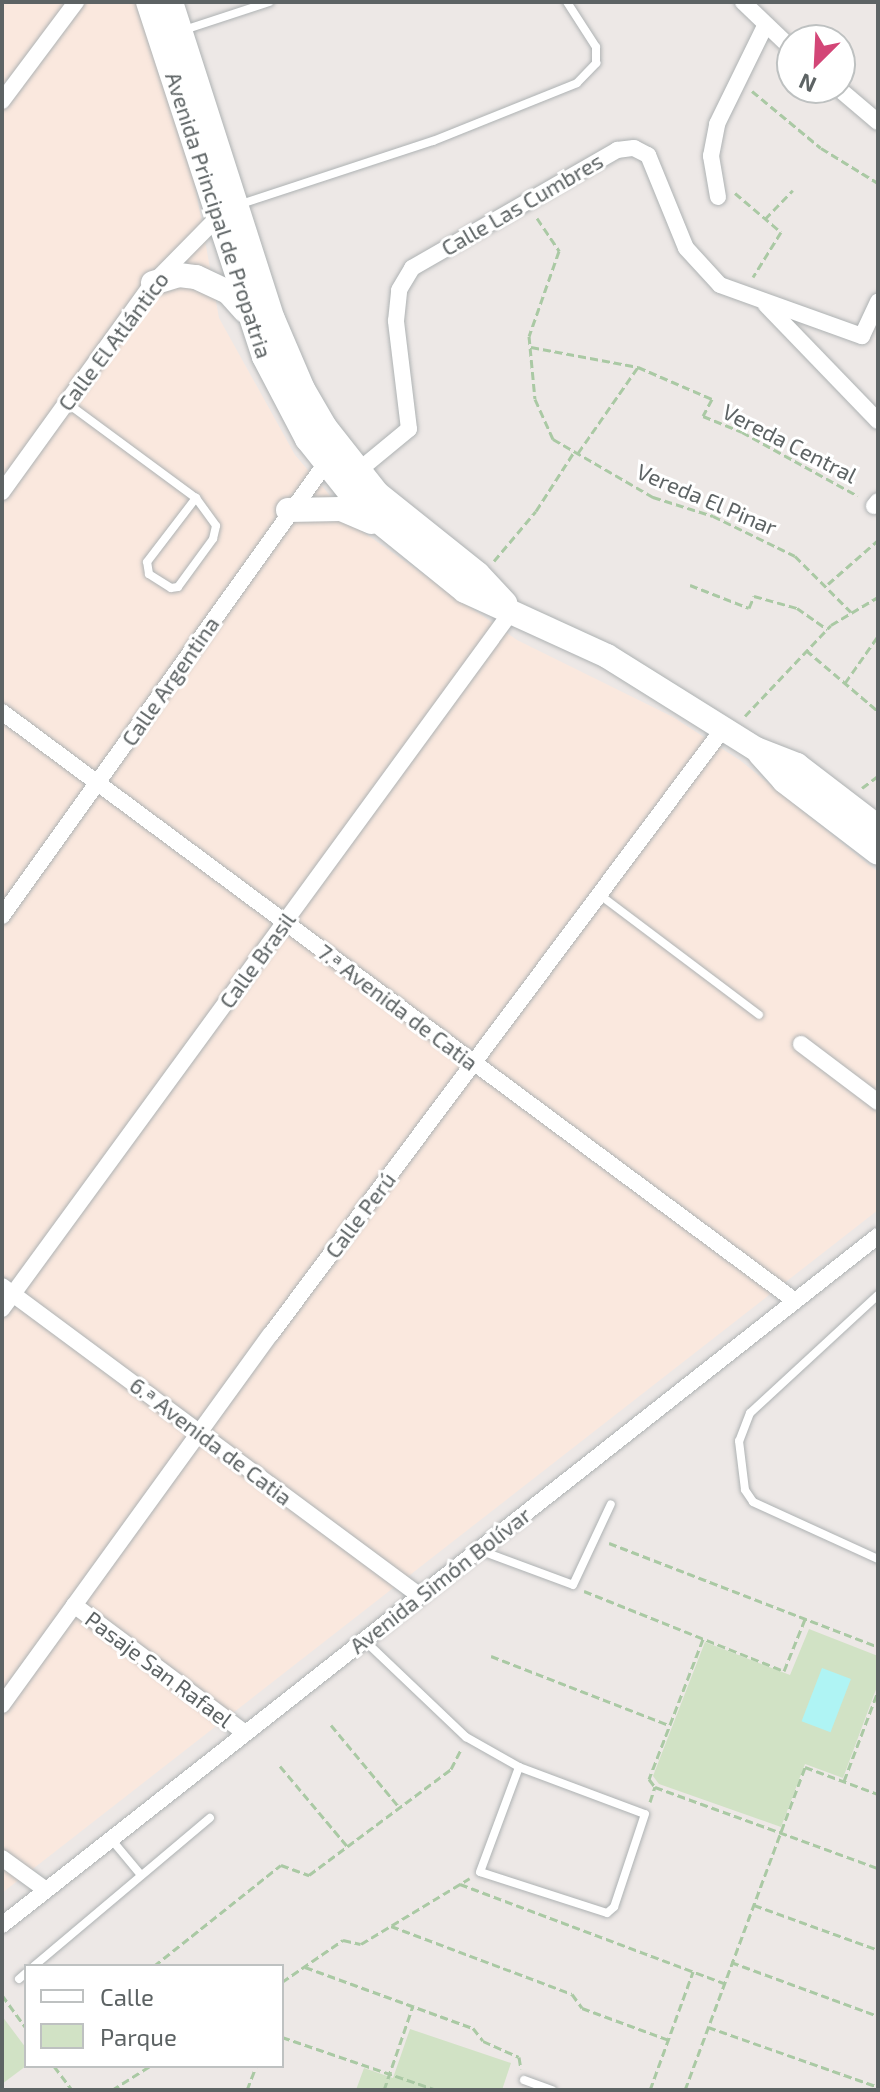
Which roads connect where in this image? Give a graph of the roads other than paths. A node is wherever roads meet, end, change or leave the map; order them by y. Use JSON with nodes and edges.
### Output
{"nodes":[{"id":1,"x":76,"y":2,"type":"edge"},
{"id":2,"x":148,"y":2,"type":"edge"},
{"id":3,"x":171,"y":2,"type":"edge"},
{"id":4,"x":269,"y":2,"type":"edge"},
{"id":5,"x":567,"y":2,"type":"edge"},
{"id":6,"x":743,"y":2,"type":"edge"},
{"id":7,"x":765,"y":26,"type":"junction"},
{"id":8,"x":181,"y":31,"type":"junction"},
{"id":9,"x":776,"y":35,"type":"edge"},
{"id":10,"x":2,"y":101,"type":"edge"},
{"id":11,"x":856,"y":103,"type":"edge"},
{"id":12,"x":878,"y":122,"type":"edge"},
{"id":13,"x":718,"y":197,"type":"dead end"},
{"id":14,"x":227,"y":209,"type":"junction"},
{"id":15,"x":153,"y":283,"type":"junction"},
{"id":16,"x":878,"y":301,"type":"edge"},
{"id":17,"x":766,"y":305,"type":"junction"},
{"id":18,"x":249,"y":315,"type":"junction"},
{"id":19,"x":271,"y":345,"type":"junction"},
{"id":20,"x":67,"y":402,"type":"junction"},
{"id":21,"x":878,"y":421,"type":"edge"},
{"id":22,"x":332,"y":455,"type":"junction"},
{"id":23,"x":358,"y":471,"type":"junction"},
{"id":24,"x":2,"y":492,"type":"edge"},
{"id":25,"x":196,"y":498,"type":"junction"},
{"id":26,"x":288,"y":510,"type":"junction"},
{"id":27,"x":388,"y":533,"type":"junction"},
{"id":28,"x":512,"y":611,"type":"junction"},
{"id":29,"x":2,"y":712,"type":"edge"},
{"id":30,"x":728,"y":731,"type":"junction"},
{"id":31,"x":756,"y":749,"type":"junction"},
{"id":32,"x":98,"y":784,"type":"junction"},
{"id":33,"x":878,"y":827,"type":"edge"},
{"id":34,"x":878,"y":853,"type":"edge"},
{"id":35,"x":600,"y":895,"type":"junction"},
{"id":36,"x":4,"y":910,"type":"edge"},
{"id":37,"x":284,"y":922,"type":"junction"},
{"id":38,"x":759,"y":1015,"type":"dead end"},
{"id":39,"x":801,"y":1044,"type":"dead end"},
{"id":40,"x":474,"y":1063,"type":"junction"},
{"id":41,"x":878,"y":1102,"type":"edge"},
{"id":42,"x":878,"y":1236,"type":"edge"},
{"id":43,"x":8,"y":1290,"type":"edge"},
{"id":44,"x":878,"y":1295,"type":"edge"},
{"id":45,"x":795,"y":1301,"type":"junction"},
{"id":46,"x":2,"y":1309,"type":"edge"},
{"id":47,"x":199,"y":1432,"type":"junction"},
{"id":48,"x":611,"y":1504,"type":"dead end"},
{"id":49,"x":479,"y":1549,"type":"junction"},
{"id":50,"x":878,"y":1559,"type":"edge"},
{"id":51,"x":420,"y":1596,"type":"junction"},
{"id":52,"x":74,"y":1605,"type":"junction"},
{"id":53,"x":364,"y":1640,"type":"junction"},
{"id":54,"x":2,"y":1705,"type":"edge"},
{"id":55,"x":244,"y":1732,"type":"junction"},
{"id":56,"x":519,"y":1767,"type":"junction"},
{"id":57,"x":210,"y":1818,"type":"dead end"},
{"id":58,"x":111,"y":1839,"type":"junction"},
{"id":59,"x":2,"y":1858,"type":"edge"},
{"id":60,"x":141,"y":1875,"type":"junction"},
{"id":61,"x":46,"y":1890,"type":"junction"},
{"id":62,"x":2,"y":1925,"type":"edge"},
{"id":63,"x":36,"y":1964,"type":"edge"},
{"id":64,"x":524,"y":2080,"type":"road end"},
{"id":65,"x":552,"y":2090,"type":"edge"}],
"edges":[{"from":1,"to":10,"type":"street"},
{"from":2,"to":14,"type":"main road","name":"Avenida Principal de Propatria"},
{"from":3,"to":8,"type":"main road","name":"Avenida Principal de Propatria"},
{"from":4,"to":8,"type":"lane"},
{"from":5,"to":14,"type":"lane"},
{"from":6,"to":7,"type":"street"},
{"from":7,"to":9,"type":"street"},
{"from":7,"to":13,"type":"street"},
{"from":8,"to":14,"type":"main road","name":"Avenida Principal de Propatria"},
{"from":11,"to":12,"type":"street"},
{"from":14,"to":15,"type":"street","name":"Calle El Atlántico"},
{"from":14,"to":18,"type":"main road","name":"Avenida Principal de Propatria"},
{"from":14,"to":19,"type":"main road","name":"Avenida Principal de Propatria"},
{"from":15,"to":18,"type":"main road"},
{"from":15,"to":20,"type":"street","name":"Calle El Atlántico"},
{"from":16,"to":17,"type":"street"},
{"from":17,"to":21,"type":"street","name":"Calle Las Cumbres"},
{"from":17,"to":23,"type":"street","name":"Calle Las Cumbres"},
{"from":18,"to":19,"type":"main road","name":"Avenida Principal de Propatria"},
{"from":19,"to":22,"type":"main road","name":"Avenida Principal de Propatria"},
{"from":20,"to":24,"type":"street","name":"Calle El Atlántico"},
{"from":20,"to":25,"type":"lane"},
{"from":22,"to":23,"type":"main road","name":"Avenida Principal de Propatria"},
{"from":22,"to":26,"type":"street","name":"Calle Argentina"},
{"from":22,"to":27,"type":"main road","name":"Avenida Principal de Propatria"},
{"from":23,"to":28,"type":"main road","name":"Avenida Principal de Propatria"},
{"from":25,"to":25,"type":"lane"},
{"from":26,"to":27,"type":"main road"},
{"from":26,"to":32,"type":"street","name":"Calle Argentina"},
{"from":27,"to":28,"type":"main road","name":"Avenida Principal de Propatria"},
{"from":28,"to":30,"type":"main road","name":"Avenida Principal de Propatria"},
{"from":28,"to":37,"type":"street","name":"Calle Brasil"},
{"from":29,"to":32,"type":"street","name":"7.ª Avenida de Catia"},
{"from":30,"to":31,"type":"main road","name":"Avenida Principal de Propatria"},
{"from":30,"to":35,"type":"street","name":"Calle Perú"},
{"from":31,"to":33,"type":"main road","name":"Avenida Principal de Propatria"},
{"from":31,"to":34,"type":"main road","name":"Avenida Principal de Propatria"},
{"from":32,"to":36,"type":"street","name":"Calle Argentina"},
{"from":32,"to":37,"type":"street","name":"7.ª Avenida de Catia"},
{"from":35,"to":38,"type":"lane"},
{"from":35,"to":40,"type":"street","name":"Calle Perú"},
{"from":37,"to":40,"type":"street","name":"7.ª Avenida de Catia"},
{"from":37,"to":43,"type":"street","name":"Calle Brasil"},
{"from":39,"to":41,"type":"street"},
{"from":40,"to":45,"type":"street","name":"7.ª Avenida de Catia"},
{"from":40,"to":47,"type":"street","name":"Calle Perú"},
{"from":42,"to":45,"type":"street","name":"Avenida Simón Bolívar"},
{"from":43,"to":46,"type":"street","name":"Calle Brasil"},
{"from":43,"to":47,"type":"street","name":"6.ª Avenida de Catia"},
{"from":44,"to":50,"type":"lane"},
{"from":45,"to":49,"type":"street","name":"Avenida Simón Bolívar"},
{"from":47,"to":51,"type":"street","name":"6.ª Avenida de Catia"},
{"from":47,"to":52,"type":"street","name":"Calle Perú"},
{"from":48,"to":49,"type":"lane"},
{"from":49,"to":51,"type":"street","name":"Avenida Simón Bolívar"},
{"from":51,"to":53,"type":"street","name":"Avenida Simón Bolívar"},
{"from":52,"to":54,"type":"street","name":"Calle Perú"},
{"from":52,"to":55,"type":"street","name":"Pasaje San Rafael"},
{"from":53,"to":55,"type":"street","name":"Avenida Simón Bolívar"},
{"from":53,"to":56,"type":"lane"},
{"from":55,"to":58,"type":"street","name":"Avenida Simón Bolívar"},
{"from":56,"to":56,"type":"lane"},
{"from":57,"to":60,"type":"lane"},
{"from":58,"to":60,"type":"lane"},
{"from":58,"to":61,"type":"street","name":"Avenida Simón Bolívar"},
{"from":59,"to":61,"type":"street"},
{"from":60,"to":63,"type":"lane"},
{"from":61,"to":62,"type":"street","name":"Avenida Simón Bolívar"},
{"from":64,"to":65,"type":"lane"}]}
